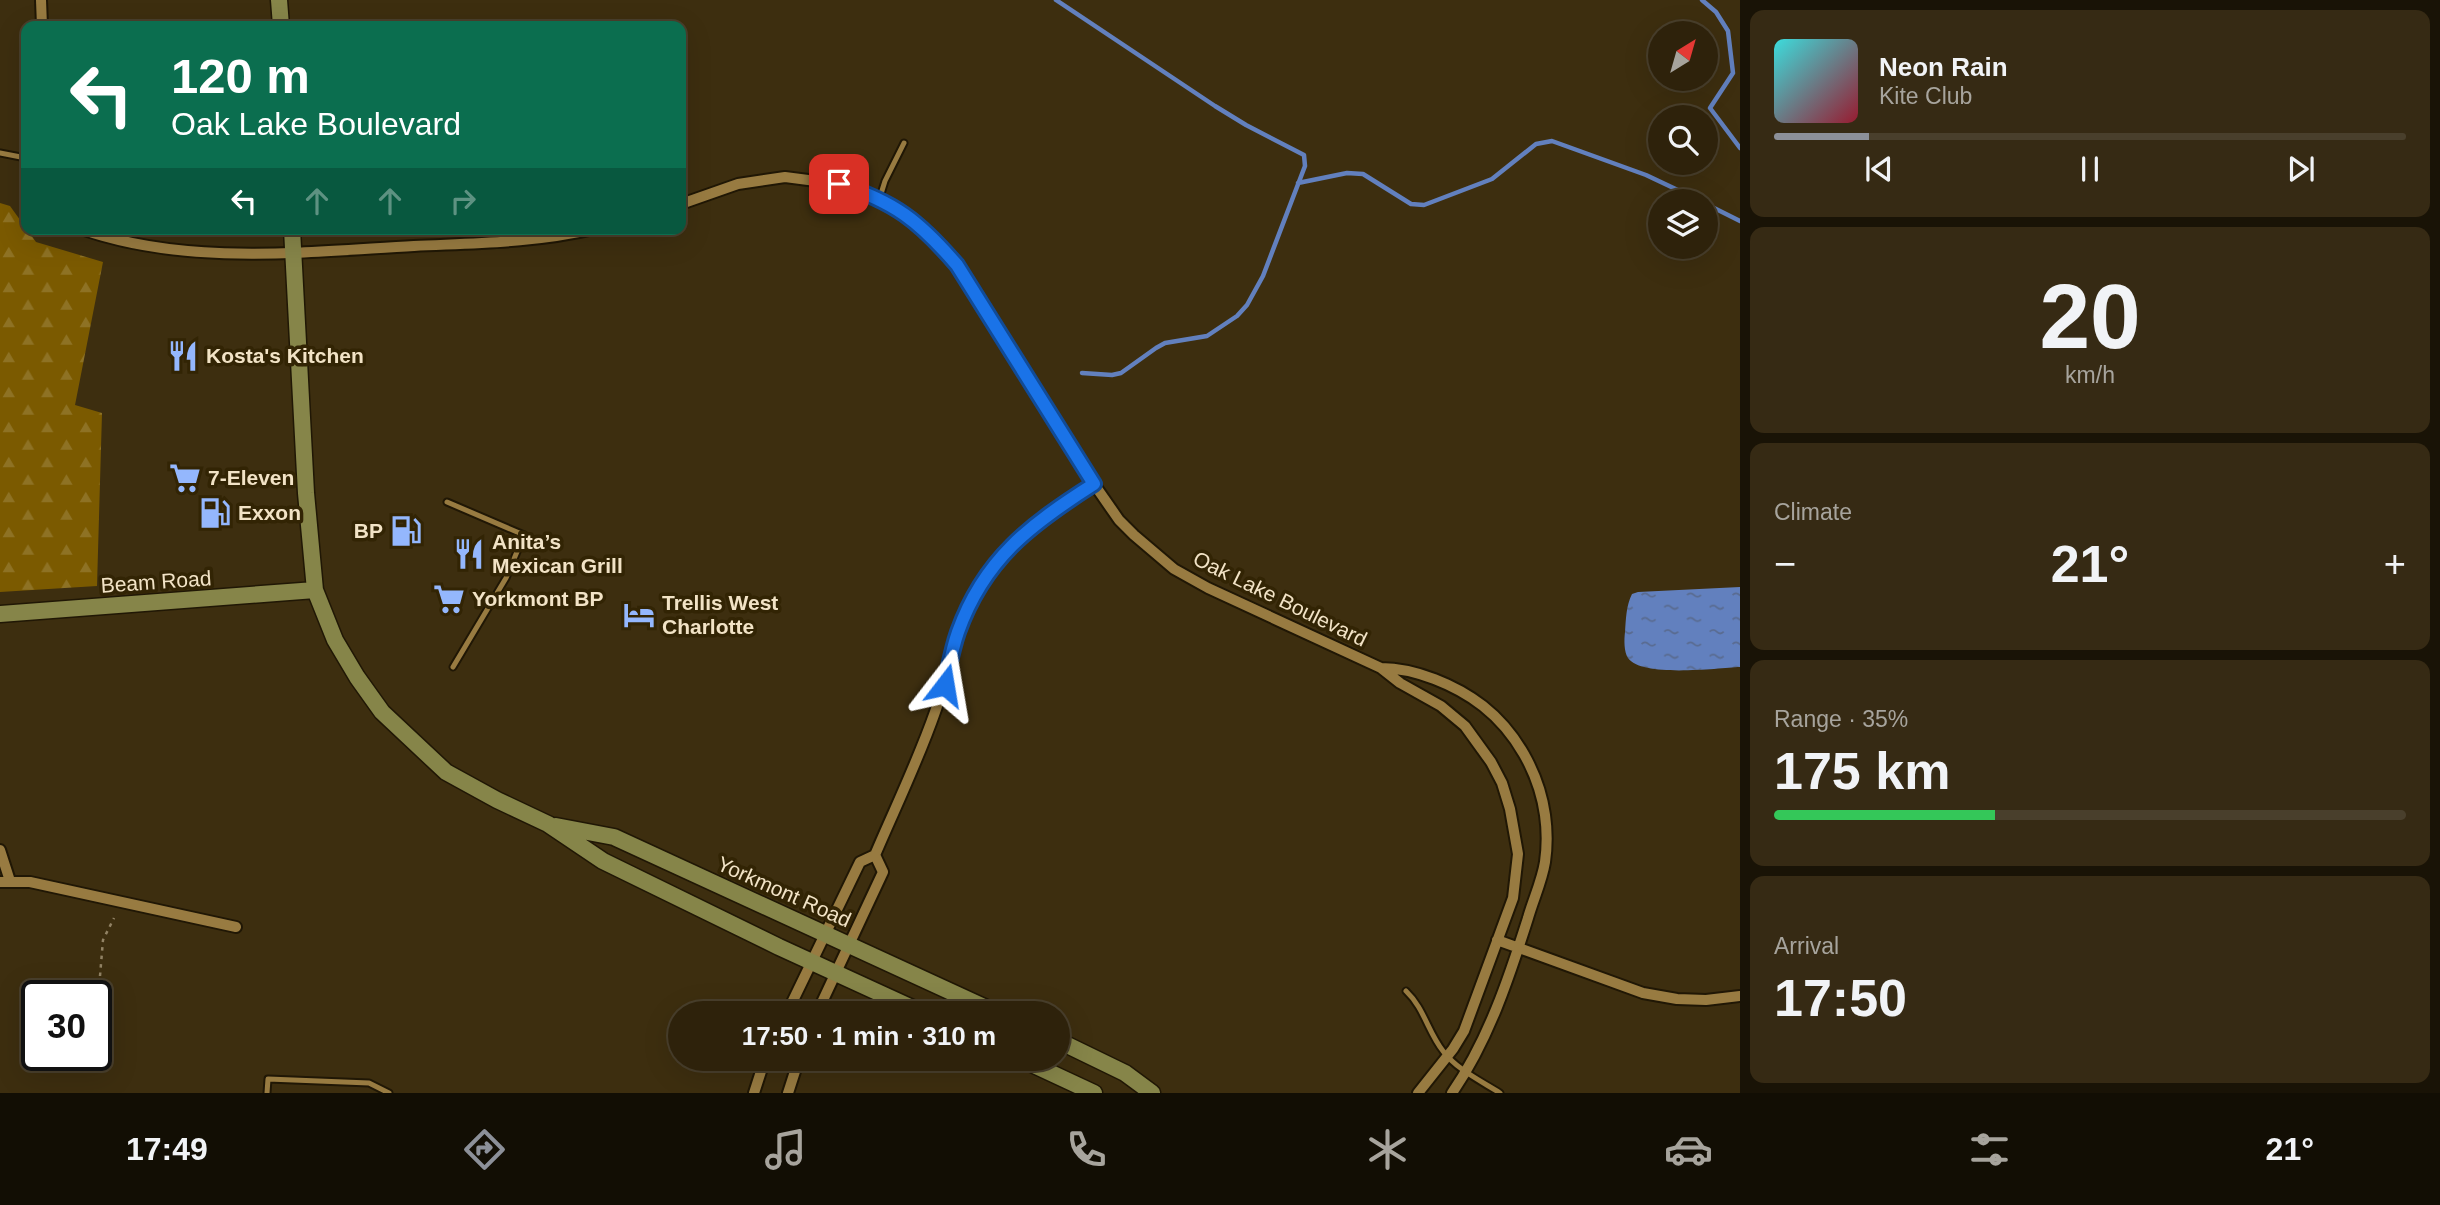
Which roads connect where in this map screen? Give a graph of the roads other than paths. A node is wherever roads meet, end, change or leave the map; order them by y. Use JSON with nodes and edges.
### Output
{"nodes":[{"id":1,"x":41,"y":0,"type":"edge"},
{"id":2,"x":279,"y":0,"type":"edge"},
{"id":3,"x":42,"y":21,"type":"edge"},
{"id":4,"x":281,"y":21,"type":"edge"},
{"id":5,"x":904,"y":143,"type":"dead end"},
{"id":6,"x":0,"y":153,"type":"edge"},
{"id":7,"x":21,"y":157,"type":"edge"},
{"id":8,"x":879,"y":199,"type":"junction"},
{"id":9,"x":686,"y":202,"type":"edge"},
{"id":10,"x":108,"y":235,"type":"edge"},
{"id":11,"x":292,"y":235,"type":"edge"},
{"id":12,"x":568,"y":235,"type":"edge"},
{"id":13,"x":293,"y":252,"type":"junction"},
{"id":14,"x":1094,"y":484,"type":"junction"},
{"id":15,"x":447,"y":502,"type":"dead end"},
{"id":16,"x":315,"y":590,"type":"junction"},
{"id":17,"x":0,"y":614,"type":"edge"},
{"id":18,"x":453,"y":667,"type":"dead end"},
{"id":19,"x":1381,"y":668,"type":"junction"},
{"id":20,"x":548,"y":824,"type":"junction"},
{"id":21,"x":0,"y":850,"type":"edge"},
{"id":22,"x":875,"y":855,"type":"junction"},
{"id":23,"x":5,"y":882,"type":"edge"},
{"id":24,"x":236,"y":927,"type":"dead end"},
{"id":25,"x":824,"y":933,"type":"junction"},
{"id":26,"x":1497,"y":940,"type":"junction"},
{"id":27,"x":849,"y":944,"type":"junction"},
{"id":28,"x":1518,"y":948,"type":"junction"},
{"id":29,"x":810,"y":961,"type":"junction"},
{"id":30,"x":836,"y":973,"type":"junction"},
{"id":31,"x":1406,"y":991,"type":"dead end"},
{"id":32,"x":1740,"y":996,"type":"edge"},
{"id":33,"x":792,"y":1001,"type":"edge"},
{"id":34,"x":823,"y":1001,"type":"edge"},
{"id":35,"x":897,"y":1001,"type":"edge"},
{"id":36,"x":971,"y":1001,"type":"edge"},
{"id":37,"x":1070,"y":1046,"type":"edge"},
{"id":38,"x":1447,"y":1056,"type":"junction"},
{"id":39,"x":761,"y":1071,"type":"edge"},
{"id":40,"x":795,"y":1071,"type":"edge"},
{"id":41,"x":1047,"y":1071,"type":"edge"},
{"id":42,"x":1466,"y":1071,"type":"junction"},
{"id":43,"x":267,"y":1093,"type":"edge"},
{"id":44,"x":389,"y":1093,"type":"edge"},
{"id":45,"x":754,"y":1093,"type":"edge"},
{"id":46,"x":788,"y":1093,"type":"edge"},
{"id":47,"x":1094,"y":1093,"type":"edge"},
{"id":48,"x":1152,"y":1093,"type":"edge"},
{"id":49,"x":1418,"y":1093,"type":"edge"},
{"id":50,"x":1452,"y":1093,"type":"edge"},
{"id":51,"x":1500,"y":1093,"type":"edge"}],
"edges":[{"from":1,"to":3,"type":"street"},
{"from":2,"to":4,"type":"street"},
{"from":5,"to":8,"type":"lane"},
{"from":6,"to":7,"type":"lane"},
{"from":8,"to":9,"type":"street","name":"Oak Lake Boulevard"},
{"from":8,"to":14,"type":"street","name":"Oak Lake Boulevard"},
{"from":10,"to":13,"type":"street"},
{"from":11,"to":13,"type":"street","name":"Yorkmont Road"},
{"from":12,"to":13,"type":"street"},
{"from":13,"to":16,"type":"street","name":"Yorkmont Road"},
{"from":14,"to":19,"type":"street","name":"Oak Lake Boulevard"},
{"from":14,"to":22,"type":"street"},
{"from":15,"to":18,"type":"lane"},
{"from":16,"to":17,"type":"street","name":"Beam Road"},
{"from":16,"to":20,"type":"street","name":"Yorkmont Road"},
{"from":19,"to":26,"type":"street","name":"Oak Lake Boulevard"},
{"from":19,"to":28,"type":"street","name":"Oak Lake Boulevard"},
{"from":20,"to":25,"type":"street","name":"Yorkmont Road"},
{"from":20,"to":29,"type":"street","name":"Yorkmont Road"},
{"from":21,"to":23,"type":"street"},
{"from":22,"to":25,"type":"street"},
{"from":22,"to":27,"type":"street"},
{"from":23,"to":24,"type":"street"},
{"from":25,"to":27,"type":"street","name":"Yorkmont Road"},
{"from":25,"to":29,"type":"street"},
{"from":26,"to":28,"type":"street"},
{"from":26,"to":38,"type":"street","name":"Oak Lake Boulevard"},
{"from":27,"to":30,"type":"street"},
{"from":27,"to":36,"type":"street","name":"Yorkmont Road"},
{"from":28,"to":32,"type":"street"},
{"from":28,"to":42,"type":"street","name":"Oak Lake Boulevard"},
{"from":29,"to":30,"type":"street","name":"Yorkmont Road"},
{"from":29,"to":33,"type":"street"},
{"from":30,"to":34,"type":"street"},
{"from":30,"to":35,"type":"street","name":"Yorkmont Road"},
{"from":31,"to":38,"type":"lane"},
{"from":37,"to":48,"type":"street"},
{"from":38,"to":42,"type":"lane"},
{"from":38,"to":49,"type":"street","name":"Oak Lake Boulevard"},
{"from":39,"to":45,"type":"street"},
{"from":40,"to":46,"type":"street"},
{"from":41,"to":47,"type":"street"},
{"from":42,"to":50,"type":"street","name":"Oak Lake Boulevard"},
{"from":42,"to":51,"type":"lane"},
{"from":43,"to":44,"type":"lane"}]}
